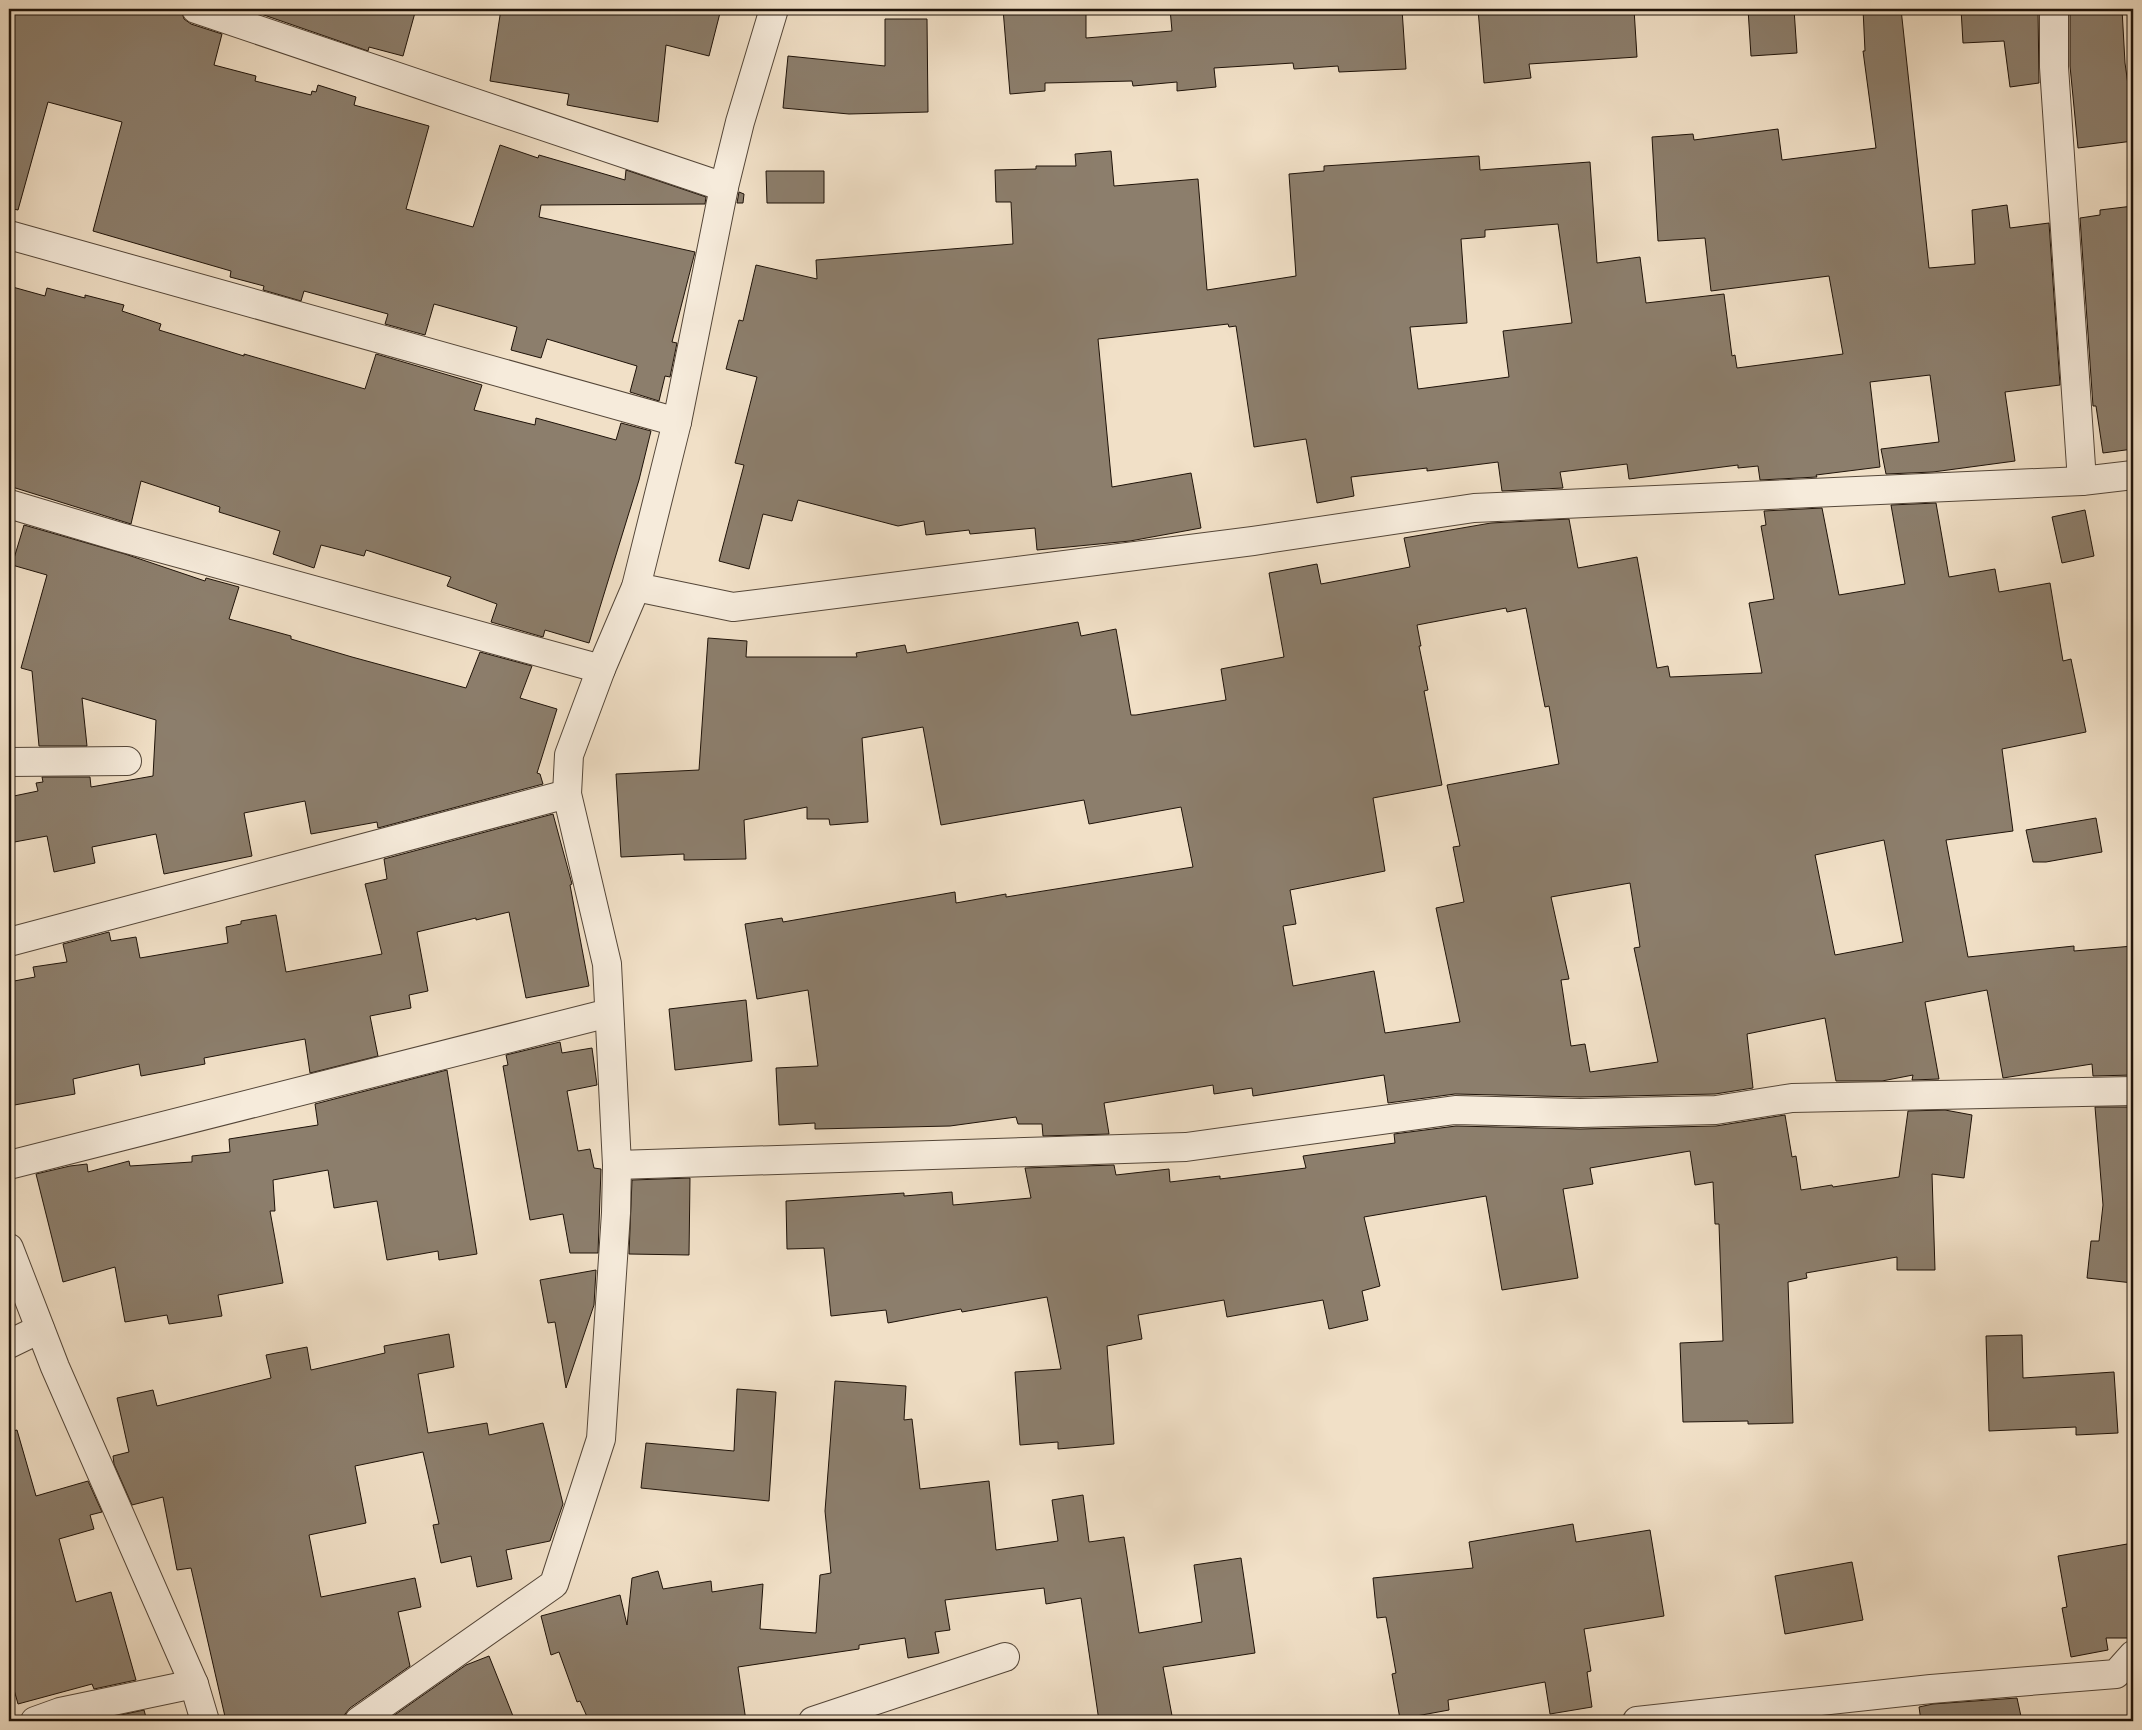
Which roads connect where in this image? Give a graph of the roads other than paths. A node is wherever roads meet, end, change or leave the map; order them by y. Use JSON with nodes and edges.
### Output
{"nodes":[{"id":1,"x":196,"y":9,"type":"edge"},
{"id":2,"x":774,"y":9,"type":"edge"},
{"id":3,"x":2054,"y":9,"type":"edge"},
{"id":4,"x":724,"y":187,"type":"junction"},
{"id":5,"x":9,"y":235,"type":"edge"},
{"id":6,"x":677,"y":422,"type":"junction"},
{"id":7,"x":2133,"y":475,"type":"edge"},
{"id":8,"x":2082,"y":482,"type":"junction"},
{"id":9,"x":9,"y":504,"type":"edge"},
{"id":10,"x":636,"y":587,"type":"junction"},
{"id":11,"x":601,"y":670,"type":"junction"},
{"id":12,"x":127,"y":761,"type":"dead end"},
{"id":13,"x":9,"y":762,"type":"edge"},
{"id":14,"x":567,"y":794,"type":"junction"},
{"id":15,"x":9,"y":942,"type":"edge"},
{"id":16,"x":609,"y":1013,"type":"junction"},
{"id":17,"x":2133,"y":1091,"type":"edge"},
{"id":18,"x":9,"y":1165,"type":"edge"},
{"id":19,"x":616,"y":1165,"type":"junction"},
{"id":20,"x":9,"y":1248,"type":"edge"},
{"id":21,"x":40,"y":1329,"type":"junction"},
{"id":22,"x":9,"y":1344,"type":"edge"},
{"id":23,"x":2133,"y":1655,"type":"edge"},
{"id":24,"x":1005,"y":1658,"type":"dead end"},
{"id":25,"x":194,"y":1684,"type":"junction"},
{"id":26,"x":35,"y":1721,"type":"edge"},
{"id":27,"x":205,"y":1721,"type":"edge"},
{"id":28,"x":359,"y":1721,"type":"edge"},
{"id":29,"x":813,"y":1721,"type":"edge"},
{"id":30,"x":1637,"y":1721,"type":"edge"}],
"edges":[{"from":1,"to":4,"type":"street"},
{"from":2,"to":4,"type":"street"},
{"from":3,"to":8,"type":"street"},
{"from":4,"to":6,"type":"street"},
{"from":5,"to":6,"type":"street"},
{"from":6,"to":10,"type":"street"},
{"from":7,"to":8,"type":"street"},
{"from":8,"to":10,"type":"street"},
{"from":9,"to":11,"type":"street"},
{"from":10,"to":11,"type":"street"},
{"from":11,"to":14,"type":"street"},
{"from":12,"to":13,"type":"street"},
{"from":14,"to":15,"type":"street"},
{"from":14,"to":16,"type":"street"},
{"from":16,"to":18,"type":"street"},
{"from":16,"to":19,"type":"street"},
{"from":17,"to":19,"type":"street"},
{"from":19,"to":28,"type":"street"},
{"from":20,"to":21,"type":"street"},
{"from":21,"to":22,"type":"street"},
{"from":21,"to":25,"type":"street"},
{"from":23,"to":30,"type":"street"},
{"from":24,"to":29,"type":"street"},
{"from":25,"to":26,"type":"street"},
{"from":25,"to":27,"type":"street"}]}
